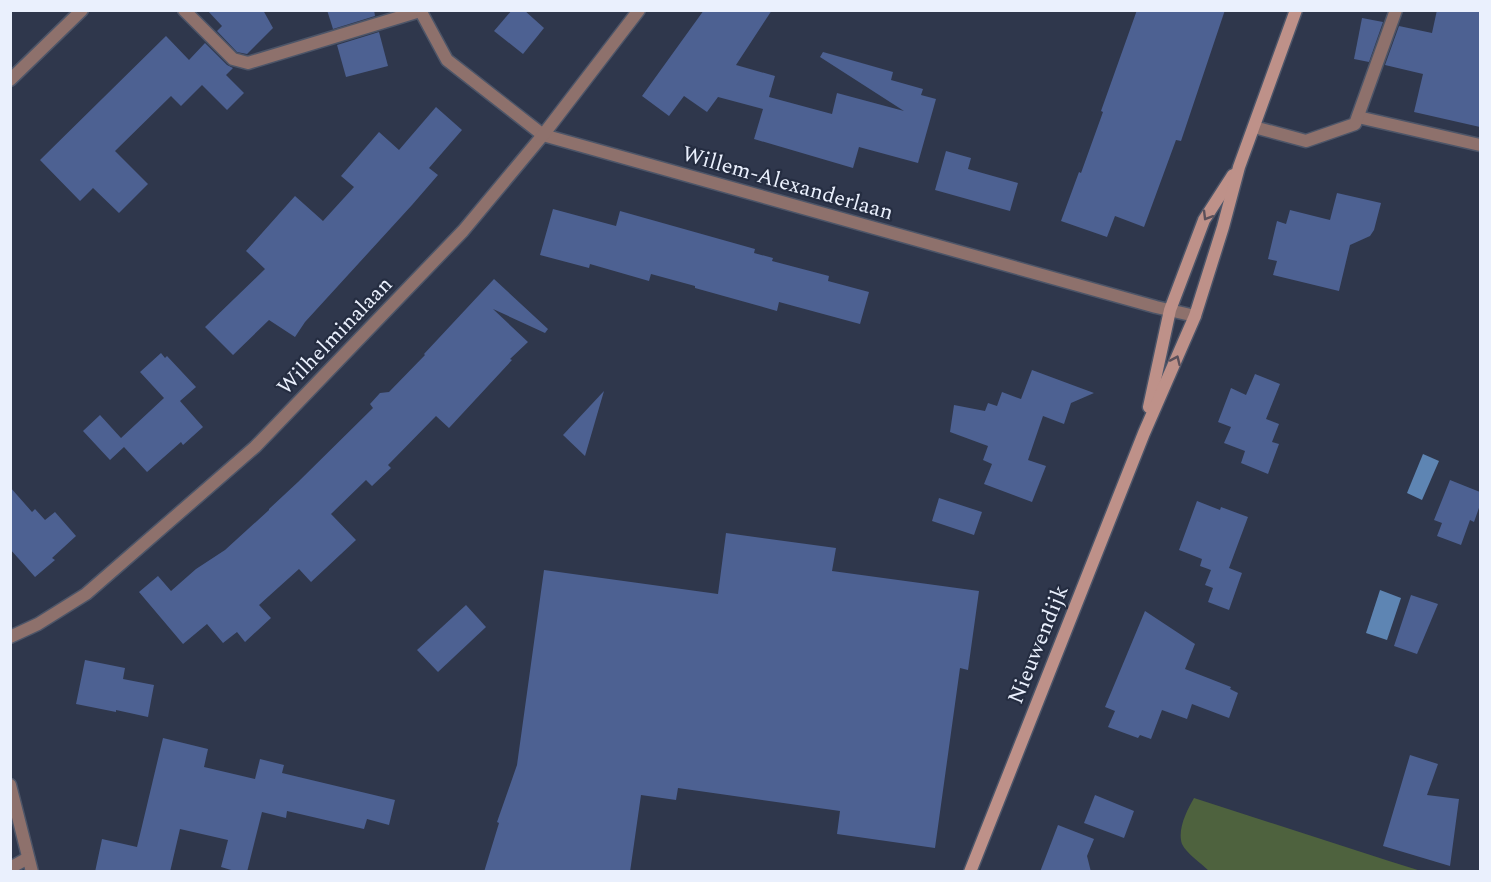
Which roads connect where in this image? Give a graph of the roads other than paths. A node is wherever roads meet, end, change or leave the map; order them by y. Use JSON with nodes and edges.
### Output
{"nodes":[{"id":1,"x":82,"y":10,"type":"edge"},
{"id":2,"x":184,"y":10,"type":"edge"},
{"id":3,"x":639,"y":10,"type":"edge"},
{"id":4,"x":1296,"y":10,"type":"edge"},
{"id":5,"x":1396,"y":10,"type":"edge"},
{"id":6,"x":420,"y":11,"type":"edge"},
{"id":7,"x":10,"y":80,"type":"edge"},
{"id":8,"x":1358,"y":117,"type":"junction"},
{"id":9,"x":1254,"y":127,"type":"junction"},
{"id":10,"x":543,"y":135,"type":"junction"},
{"id":11,"x":1480,"y":145,"type":"edge"},
{"id":12,"x":1239,"y":167,"type":"junction"},
{"id":13,"x":1170,"y":310,"type":"junction"},
{"id":14,"x":1195,"y":316,"type":"junction"},
{"id":15,"x":1144,"y":433,"type":"junction"},
{"id":16,"x":10,"y":638,"type":"edge"},
{"id":17,"x":10,"y":785,"type":"edge"},
{"id":18,"x":28,"y":858,"type":"junction"},
{"id":19,"x":10,"y":868,"type":"edge"},
{"id":20,"x":32,"y":872,"type":"edge"},
{"id":21,"x":970,"y":872,"type":"edge"}],
"edges":[{"from":1,"to":7,"type":"street"},
{"from":2,"to":6,"type":"street"},
{"from":3,"to":10,"type":"street","name":"Wilhelminalaan"},
{"from":4,"to":9,"type":"main road"},
{"from":5,"to":8,"type":"street"},
{"from":6,"to":10,"type":"street","name":"Willem-Alexanderlaan"},
{"from":8,"to":9,"type":"street"},
{"from":8,"to":11,"type":"street"},
{"from":9,"to":12,"type":"main road"},
{"from":10,"to":13,"type":"street","name":"Willem-Alexanderlaan"},
{"from":10,"to":16,"type":"street","name":"Wilhelminalaan"},
{"from":12,"to":13,"type":"main road","name":"Nieuwendijk","one_way":true},
{"from":12,"to":14,"type":"main road","name":"Nieuwendijk"},
{"from":13,"to":14,"type":"street","name":"Willem-Alexanderlaan"},
{"from":13,"to":15,"type":"main road","name":"Nieuwendijk"},
{"from":15,"to":14,"type":"main road","name":"Nieuwendijk","one_way":true},
{"from":15,"to":21,"type":"main road","name":"Nieuwendijk"},
{"from":17,"to":18,"type":"street"},
{"from":18,"to":19,"type":"street"},
{"from":18,"to":20,"type":"street"}]}
